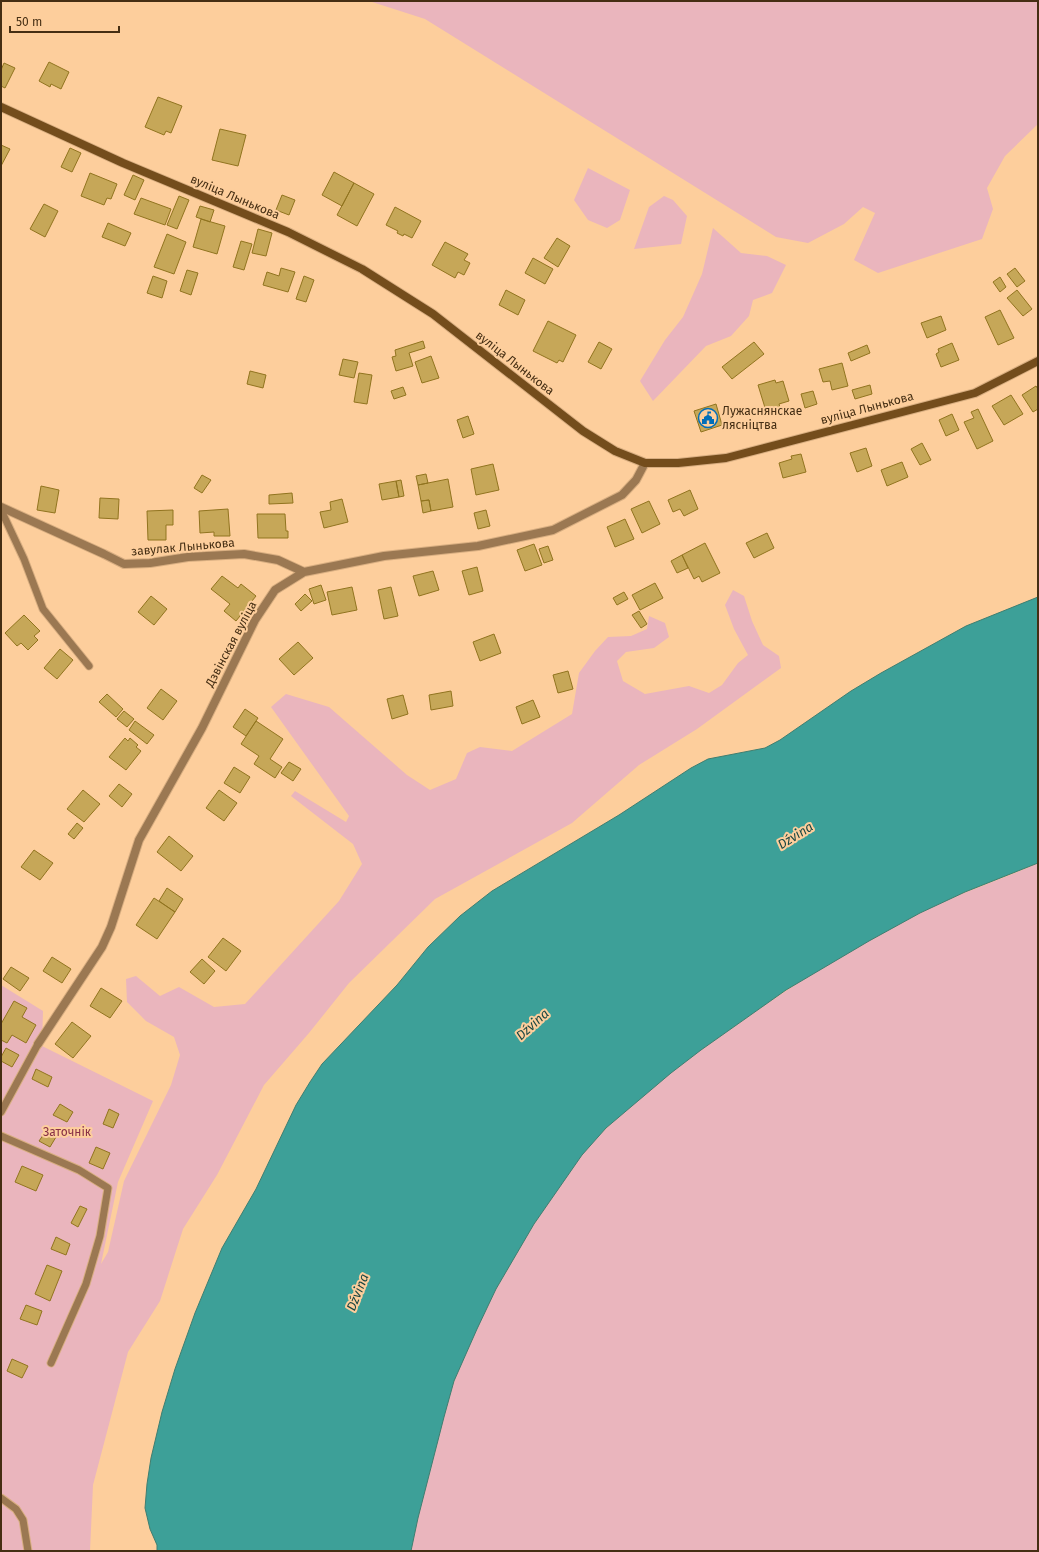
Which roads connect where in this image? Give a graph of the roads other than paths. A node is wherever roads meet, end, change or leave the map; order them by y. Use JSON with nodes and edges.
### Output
{"nodes":[{"id":1,"x":1,"y":107,"type":"edge"},
{"id":2,"x":1038,"y":361,"type":"edge"},
{"id":3,"x":644,"y":463,"type":"junction"},
{"id":4,"x":1,"y":509,"type":"edge"},
{"id":5,"x":304,"y":572,"type":"junction"},
{"id":6,"x":89,"y":666,"type":"dead end"},
{"id":7,"x":38,"y":1044,"type":"joint"},
{"id":8,"x":1,"y":1112,"type":"edge"},
{"id":9,"x":1,"y":1136,"type":"edge"},
{"id":10,"x":51,"y":1363,"type":"dead end"},
{"id":11,"x":1,"y":1498,"type":"edge"},
{"id":12,"x":28,"y":1551,"type":"edge"}],
"edges":[{"from":1,"to":3,"type":"street","name":"вуліца Лынькова"},
{"from":2,"to":3,"type":"street","name":"вуліца Лынькова"},
{"from":3,"to":5,"type":"street","name":"Дзвінская вуліца"},
{"from":4,"to":5,"type":"street","name":"завулак Лынькова"},
{"from":4,"to":6,"type":"lane"},
{"from":5,"to":7,"type":"street","name":"Дзвінская вуліца"},
{"from":7,"to":8,"type":"lane"},
{"from":9,"to":10,"type":"lane"},
{"from":11,"to":12,"type":"lane"}]}
